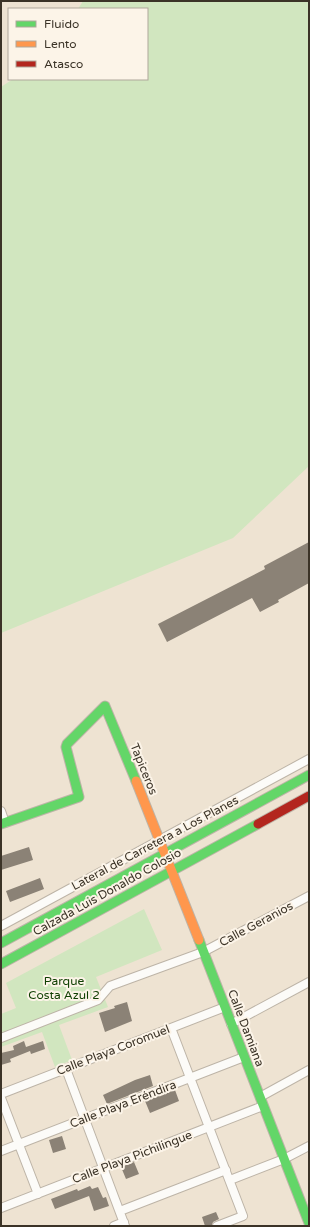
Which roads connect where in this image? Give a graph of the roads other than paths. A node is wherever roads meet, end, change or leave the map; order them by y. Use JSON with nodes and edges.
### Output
{"nodes":[{"id":1,"x":309,"y":759,"type":"edge"},
{"id":2,"x":309,"y":775,"type":"edge"},
{"id":3,"x":309,"y":796,"type":"edge"},
{"id":4,"x":1,"y":811,"type":"edge"},
{"id":5,"x":3,"y":824,"type":"edge"},
{"id":6,"x":160,"y":841,"type":"junction"},
{"id":7,"x":165,"y":854,"type":"junction"},
{"id":8,"x":172,"y":871,"type":"junction"},
{"id":9,"x":309,"y":896,"type":"edge"},
{"id":10,"x":1,"y":926,"type":"edge"},
{"id":11,"x":1,"y":943,"type":"edge"},
{"id":12,"x":203,"y":952,"type":"junction"},
{"id":13,"x":1,"y":964,"type":"edge"},
{"id":14,"x":309,"y":982,"type":"edge"},
{"id":15,"x":224,"y":1007,"type":"junction"},
{"id":16,"x":231,"y":1024,"type":"junction"},
{"id":17,"x":171,"y":1028,"type":"junction"},
{"id":18,"x":1,"y":1038,"type":"edge"},
{"id":19,"x":244,"y":1057,"type":"junction"},
{"id":20,"x":66,"y":1069,"type":"junction"},
{"id":21,"x":309,"y":1070,"type":"edge"},
{"id":22,"x":190,"y":1078,"type":"junction"},
{"id":23,"x":1,"y":1094,"type":"edge"},
{"id":24,"x":1,"y":1098,"type":"edge"},
{"id":25,"x":261,"y":1101,"type":"junction"},
{"id":26,"x":85,"y":1118,"type":"junction"},
{"id":27,"x":209,"y":1127,"type":"junction"},
{"id":28,"x":19,"y":1144,"type":"junction"},
{"id":29,"x":309,"y":1146,"type":"edge"},
{"id":30,"x":1,"y":1151,"type":"edge"},
{"id":31,"x":284,"y":1159,"type":"junction"},
{"id":32,"x":104,"y":1168,"type":"junction"},
{"id":33,"x":226,"y":1170,"type":"junction"},
{"id":34,"x":230,"y":1180,"type":"junction"},
{"id":35,"x":38,"y":1194,"type":"junction"},
{"id":36,"x":1,"y":1208,"type":"edge"},
{"id":37,"x":120,"y":1211,"type":"junction"},
{"id":38,"x":309,"y":1223,"type":"edge"},
{"id":39,"x":125,"y":1224,"type":"edge"},
{"id":40,"x":114,"y":1226,"type":"edge"},
{"id":41,"x":217,"y":1226,"type":"edge"}],
"edges":[{"from":1,"to":6,"type":"street","name":"Lateral de Carretera a Los Planes"},
{"from":2,"to":7,"type":"street","name":"Calzada Luis Donaldo Colosio"},
{"from":3,"to":8,"type":"street","name":"Calzada Luis Donaldo Colosio"},
{"from":4,"to":5,"type":"street"},
{"from":5,"to":6,"type":"street","name":"Tapiceros"},
{"from":6,"to":7,"type":"street","name":"Calle Damiana"},
{"from":6,"to":10,"type":"street","name":"Lateral de Carretera a Los Planes"},
{"from":7,"to":8,"type":"street","name":"Calle Damiana"},
{"from":7,"to":11,"type":"street","name":"Calzada Luis Donaldo Colosio"},
{"from":8,"to":12,"type":"street","name":"Calle Damiana"},
{"from":8,"to":13,"type":"street","name":"Calzada Luis Donaldo Colosio"},
{"from":9,"to":12,"type":"street","name":"Calle Geranios"},
{"from":12,"to":15,"type":"street","name":"Calle Damiana"},
{"from":12,"to":18,"type":"street","name":"Calle Geranios"},
{"from":14,"to":16,"type":"street"},
{"from":15,"to":16,"type":"street","name":"Calle Damiana"},
{"from":15,"to":17,"type":"street","name":"Calle Playa Coromuel"},
{"from":16,"to":19,"type":"street","name":"Calle Damiana"},
{"from":17,"to":20,"type":"street","name":"Calle Playa Coromuel"},
{"from":17,"to":22,"type":"street"},
{"from":19,"to":22,"type":"street","name":"Calle Playa Eréndira"},
{"from":19,"to":25,"type":"street","name":"Calle Damiana"},
{"from":20,"to":23,"type":"street","name":"Calle Playa Coromuel"},
{"from":20,"to":26,"type":"street"},
{"from":21,"to":25,"type":"street","name":"Calle Playa Pichilingue"},
{"from":22,"to":26,"type":"street","name":"Calle Playa Eréndira"},
{"from":22,"to":27,"type":"street"},
{"from":24,"to":28,"type":"street"},
{"from":25,"to":27,"type":"street","name":"Calle Playa Pichilingue"},
{"from":25,"to":31,"type":"street","name":"Calle Damiana"},
{"from":26,"to":28,"type":"street","name":"Calle Playa Eréndira"},
{"from":26,"to":32,"type":"street"},
{"from":27,"to":32,"type":"street","name":"Calle Playa Pichilingue"},
{"from":27,"to":33,"type":"street"},
{"from":28,"to":30,"type":"street","name":"Calle Playa Eréndira"},
{"from":28,"to":35,"type":"street"},
{"from":29,"to":31,"type":"street"},
{"from":31,"to":34,"type":"street"},
{"from":31,"to":38,"type":"street","name":"Calle Damiana"},
{"from":32,"to":35,"type":"street","name":"Calle Playa Pichilingue"},
{"from":32,"to":37,"type":"street"},
{"from":33,"to":34,"type":"street"},
{"from":33,"to":37,"type":"street"},
{"from":34,"to":41,"type":"street"},
{"from":35,"to":36,"type":"street","name":"Calle Playa Pichilingue"},
{"from":37,"to":39,"type":"street"},
{"from":39,"to":40,"type":"street"}]}
